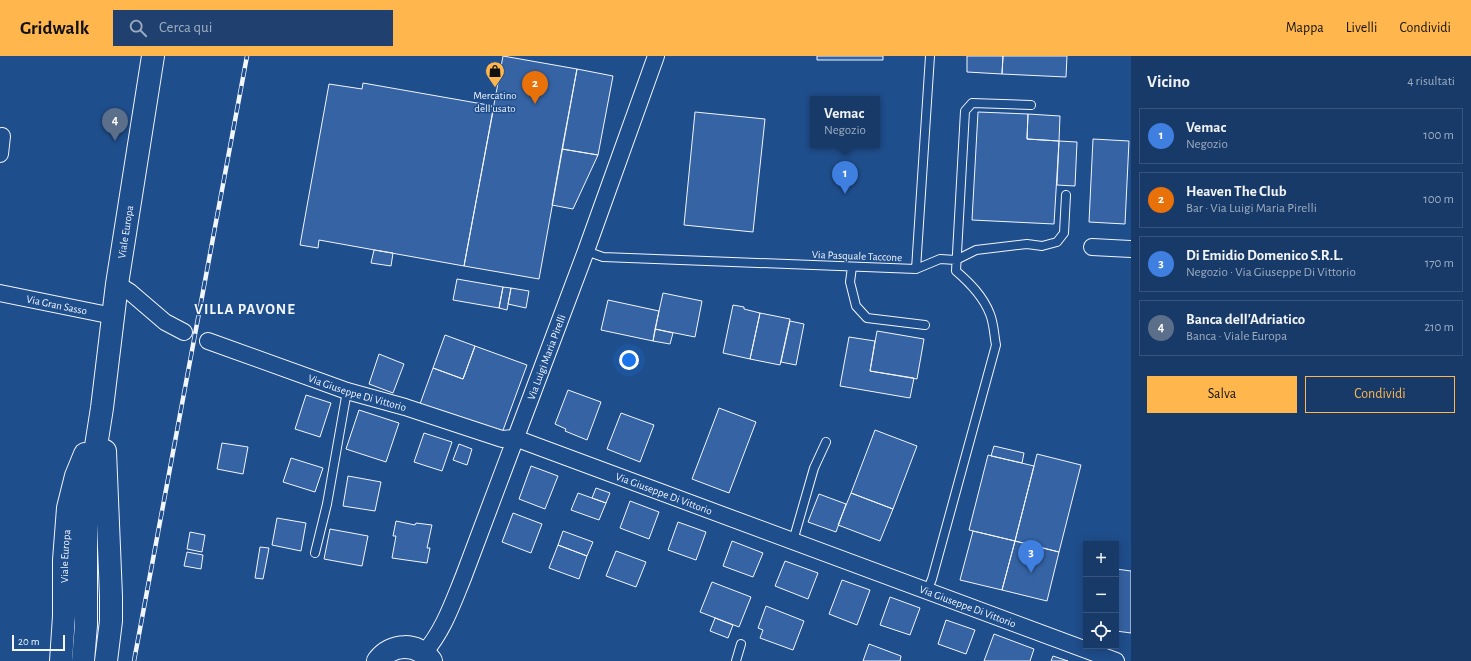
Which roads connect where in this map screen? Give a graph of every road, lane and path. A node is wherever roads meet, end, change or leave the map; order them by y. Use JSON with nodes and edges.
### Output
{"nodes":[{"id":1,"x":154,"y":56,"type":"edge"},
{"id":2,"x":656,"y":56,"type":"edge"},
{"id":3,"x":930,"y":56,"type":"edge"},
{"id":4,"x":1031,"y":105,"type":"dead end"},
{"id":5,"x":2,"y":136,"type":"dead end"},
{"id":6,"x":0,"y":154,"type":"edge"},
{"id":7,"x":1066,"y":195,"type":"dead end"},
{"id":8,"x":1092,"y":247,"type":"dead end"},
{"id":9,"x":1131,"y":249,"type":"edge"},
{"id":10,"x":586,"y":251,"type":"junction"},
{"id":11,"x":956,"y":260,"type":"junction"},
{"id":12,"x":852,"y":267,"type":"junction"},
{"id":13,"x":916,"y":269,"type":"junction"},
{"id":14,"x":117,"y":284,"type":"junction"},
{"id":15,"x":0,"y":294,"type":"edge"},
{"id":16,"x":113,"y":316,"type":"junction"},
{"id":17,"x":925,"y":325,"type":"dead end"},
{"id":18,"x":184,"y":332,"type":"dead end"},
{"id":19,"x":208,"y":341,"type":"dead end"},
{"id":20,"x":347,"y":390,"type":"junction"},
{"id":21,"x":102,"y":408,"type":"junction"},
{"id":22,"x":515,"y":438,"type":"junction"},
{"id":23,"x":826,"y":442,"type":"dead end"},
{"id":24,"x":793,"y":541,"type":"junction"},
{"id":25,"x":315,"y":553,"type":"dead end"},
{"id":26,"x":927,"y":591,"type":"junction"},
{"id":27,"x":742,"y":644,"type":"dead end"},
{"id":28,"x":107,"y":657,"type":"edge"},
{"id":29,"x":428,"y":657,"type":"edge"},
{"id":30,"x":61,"y":661,"type":"edge"},
{"id":31,"x":83,"y":661,"type":"edge"},
{"id":32,"x":378,"y":661,"type":"edge"},
{"id":33,"x":736,"y":661,"type":"edge"},
{"id":34,"x":1116,"y":661,"type":"edge"}],
"edges":[{"from":1,"to":14,"type":"main road","name":"Viale Europa"},
{"from":2,"to":10,"type":"street","name":"Via Luigi Maria Pirelli"},
{"from":3,"to":13,"type":"lane","name":"Via Pasquale Taccone"},
{"from":4,"to":11,"type":"lane"},
{"from":5,"to":6,"type":"street"},
{"from":7,"to":11,"type":"lane"},
{"from":8,"to":9,"type":"street"},
{"from":10,"to":12,"type":"lane","name":"Via Pasquale Taccone"},
{"from":10,"to":22,"type":"street","name":"Via Luigi Maria Pirelli"},
{"from":11,"to":13,"type":"lane"},
{"from":11,"to":26,"type":"lane"},
{"from":12,"to":13,"type":"lane","name":"Via Pasquale Taccone"},
{"from":12,"to":17,"type":"lane"},
{"from":14,"to":16,"type":"main road","name":"Viale Europa"},
{"from":14,"to":18,"type":"street"},
{"from":15,"to":16,"type":"street","name":"Via Gran Sasso"},
{"from":16,"to":21,"type":"main road","name":"Viale Europa"},
{"from":19,"to":20,"type":"street","name":"Via Giuseppe Di Vittorio"},
{"from":20,"to":22,"type":"street","name":"Via Giuseppe Di Vittorio"},
{"from":20,"to":25,"type":"lane"},
{"from":21,"to":28,"type":"main road","name":"Viale Europa"},
{"from":21,"to":30,"type":"main road","name":"Viale Europa"},
{"from":21,"to":31,"type":"main road","name":"Viale Europa"},
{"from":22,"to":24,"type":"street","name":"Via Giuseppe Di Vittorio"},
{"from":22,"to":29,"type":"street","name":"Via Luigi Maria Pirelli"},
{"from":23,"to":24,"type":"lane"},
{"from":24,"to":26,"type":"street","name":"Via Giuseppe Di Vittorio"},
{"from":26,"to":34,"type":"street","name":"Via Giuseppe Di Vittorio"},
{"from":27,"to":33,"type":"lane"},
{"from":29,"to":32,"type":"main road"}]}
